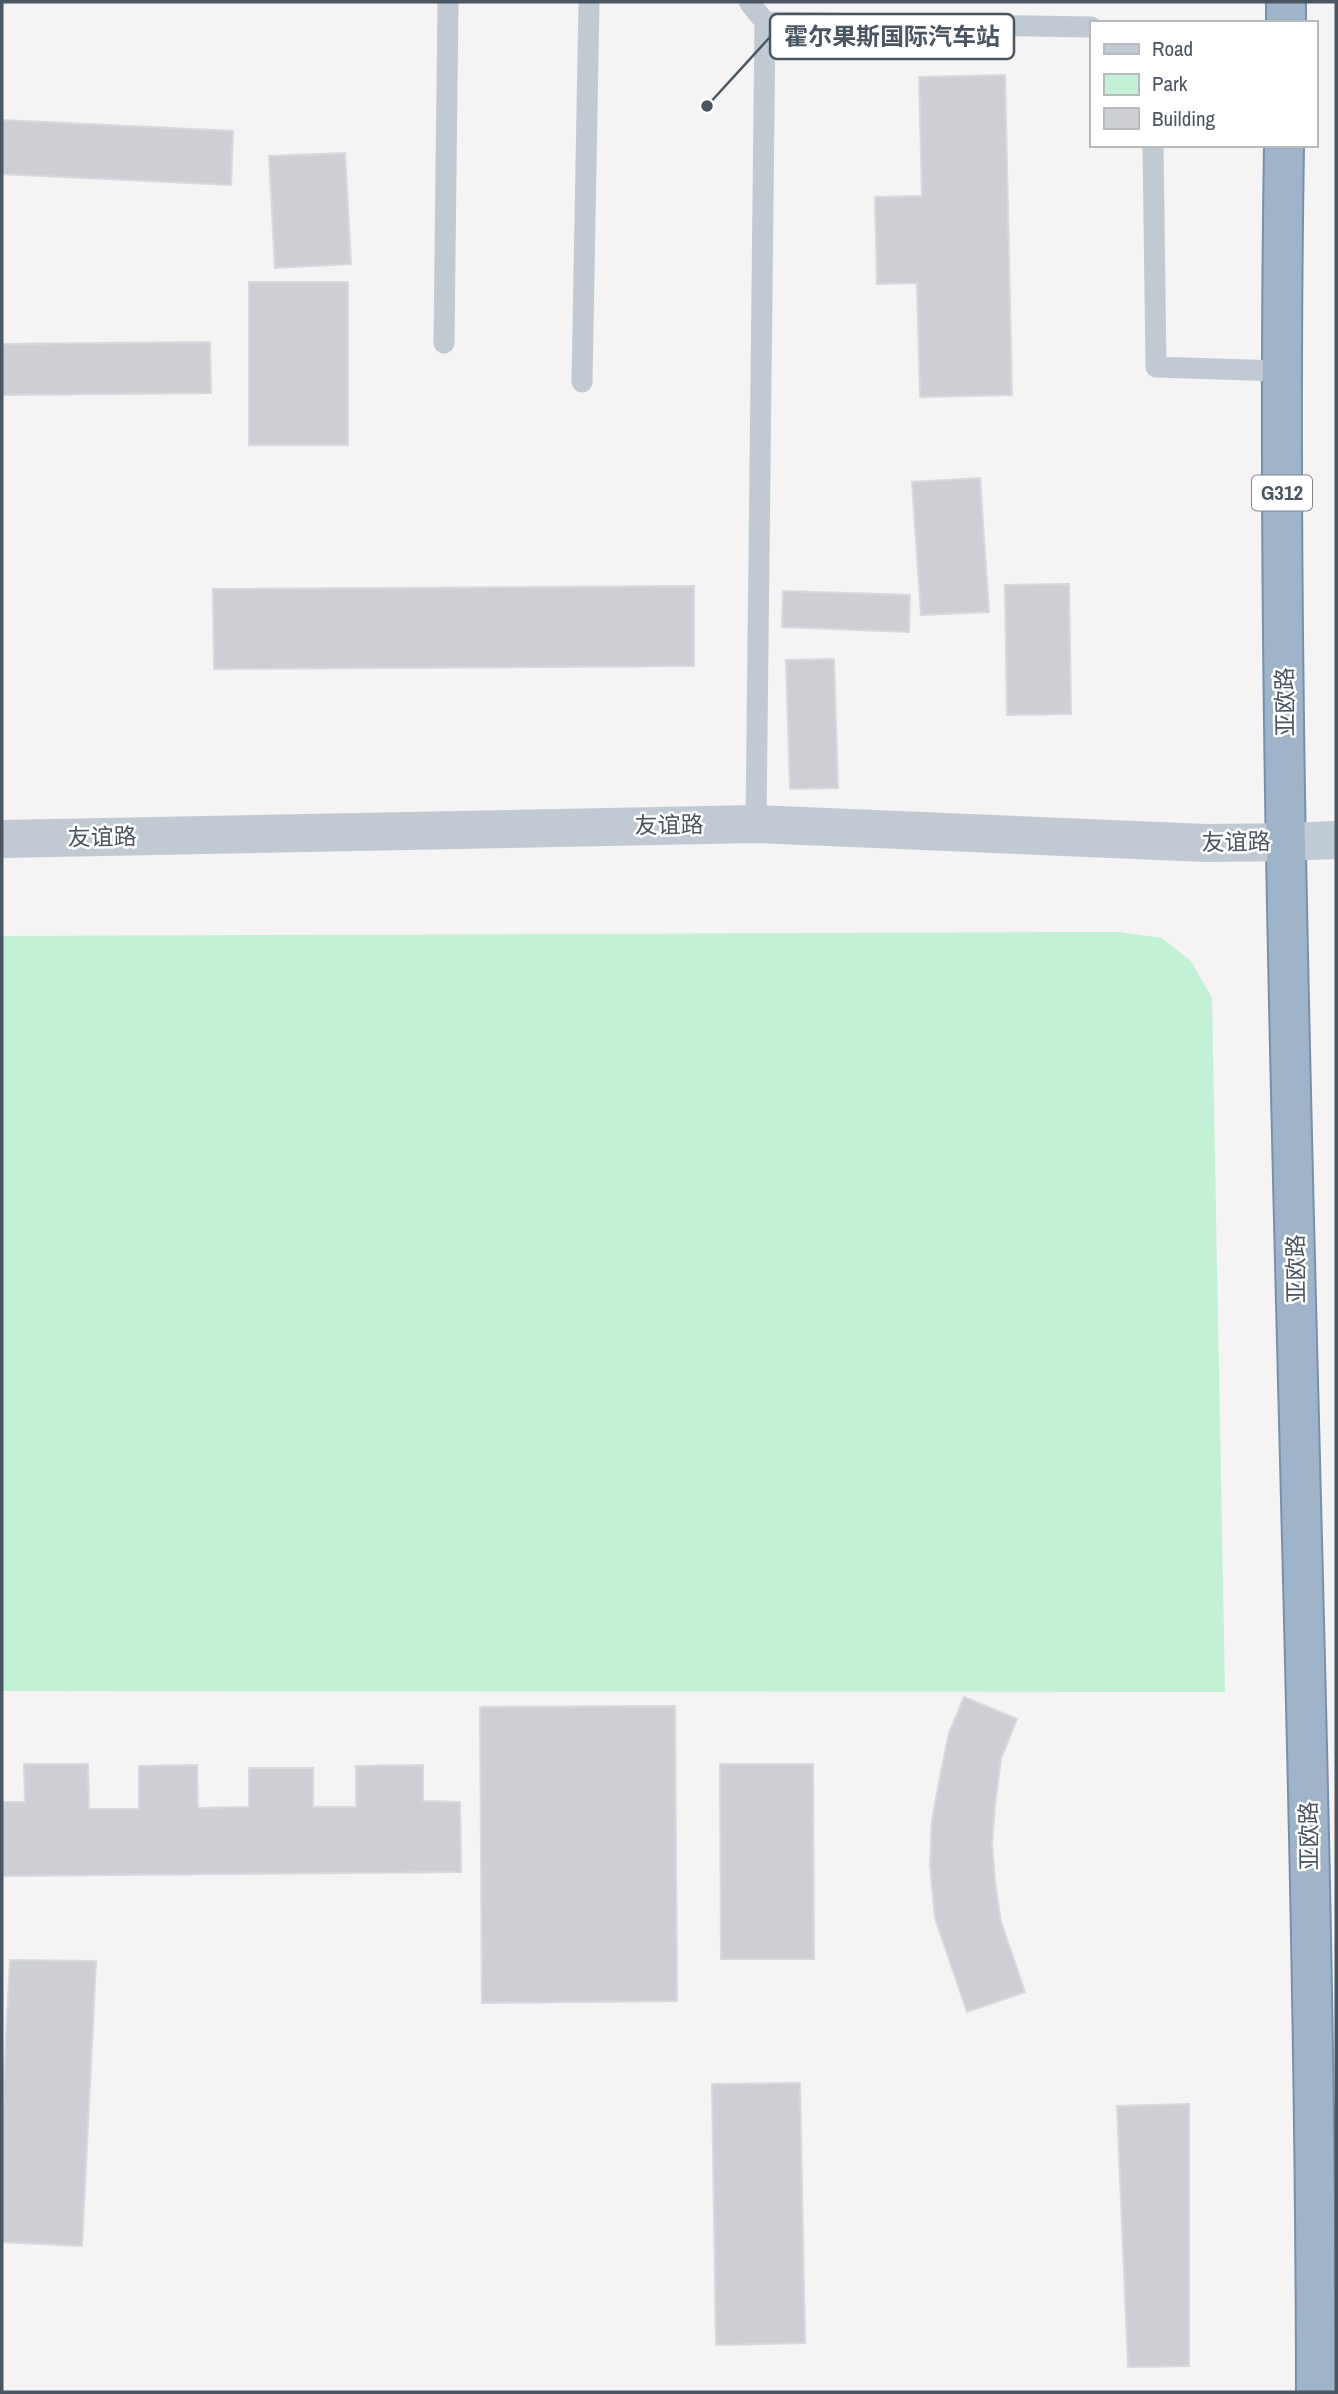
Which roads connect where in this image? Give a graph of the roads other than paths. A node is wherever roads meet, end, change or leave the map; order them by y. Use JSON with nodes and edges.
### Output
{"nodes":[{"id":1,"x":448,"y":2,"type":"edge"},
{"id":2,"x":590,"y":2,"type":"edge"},
{"id":3,"x":749,"y":2,"type":"edge"},
{"id":4,"x":1286,"y":2,"type":"edge"},
{"id":5,"x":1286,"y":21,"type":"edge"},
{"id":6,"x":765,"y":22,"type":"junction"},
{"id":7,"x":1090,"y":27,"type":"edge"},
{"id":8,"x":1153,"y":147,"type":"edge"},
{"id":9,"x":1284,"y":147,"type":"edge"},
{"id":10,"x":444,"y":343,"type":"dead end"},
{"id":11,"x":1280,"y":371,"type":"junction"},
{"id":12,"x":582,"y":382,"type":"dead end"},
{"id":13,"x":756,"y":824,"type":"junction"},
{"id":14,"x":2,"y":839,"type":"edge"},
{"id":15,"x":1336,"y":840,"type":"edge"},
{"id":16,"x":1287,"y":842,"type":"junction"},
{"id":17,"x":1316,"y":2392,"type":"edge"}],
"edges":[{"from":1,"to":10,"type":"lane"},
{"from":2,"to":12,"type":"lane"},
{"from":3,"to":6,"type":"lane"},
{"from":4,"to":5,"type":"highway"},
{"from":6,"to":7,"type":"lane"},
{"from":6,"to":13,"type":"lane"},
{"from":8,"to":11,"type":"lane"},
{"from":9,"to":11,"type":"highway","name":"亚欧路","number":"G312"},
{"from":11,"to":16,"type":"highway","name":"亚欧路","number":"G312"},
{"from":13,"to":14,"type":"street","name":"友谊路"},
{"from":13,"to":16,"type":"street","name":"友谊路"},
{"from":15,"to":16,"type":"main road","name":"友谊路"},
{"from":16,"to":17,"type":"highway","name":"亚欧路","number":"G312"}]}
